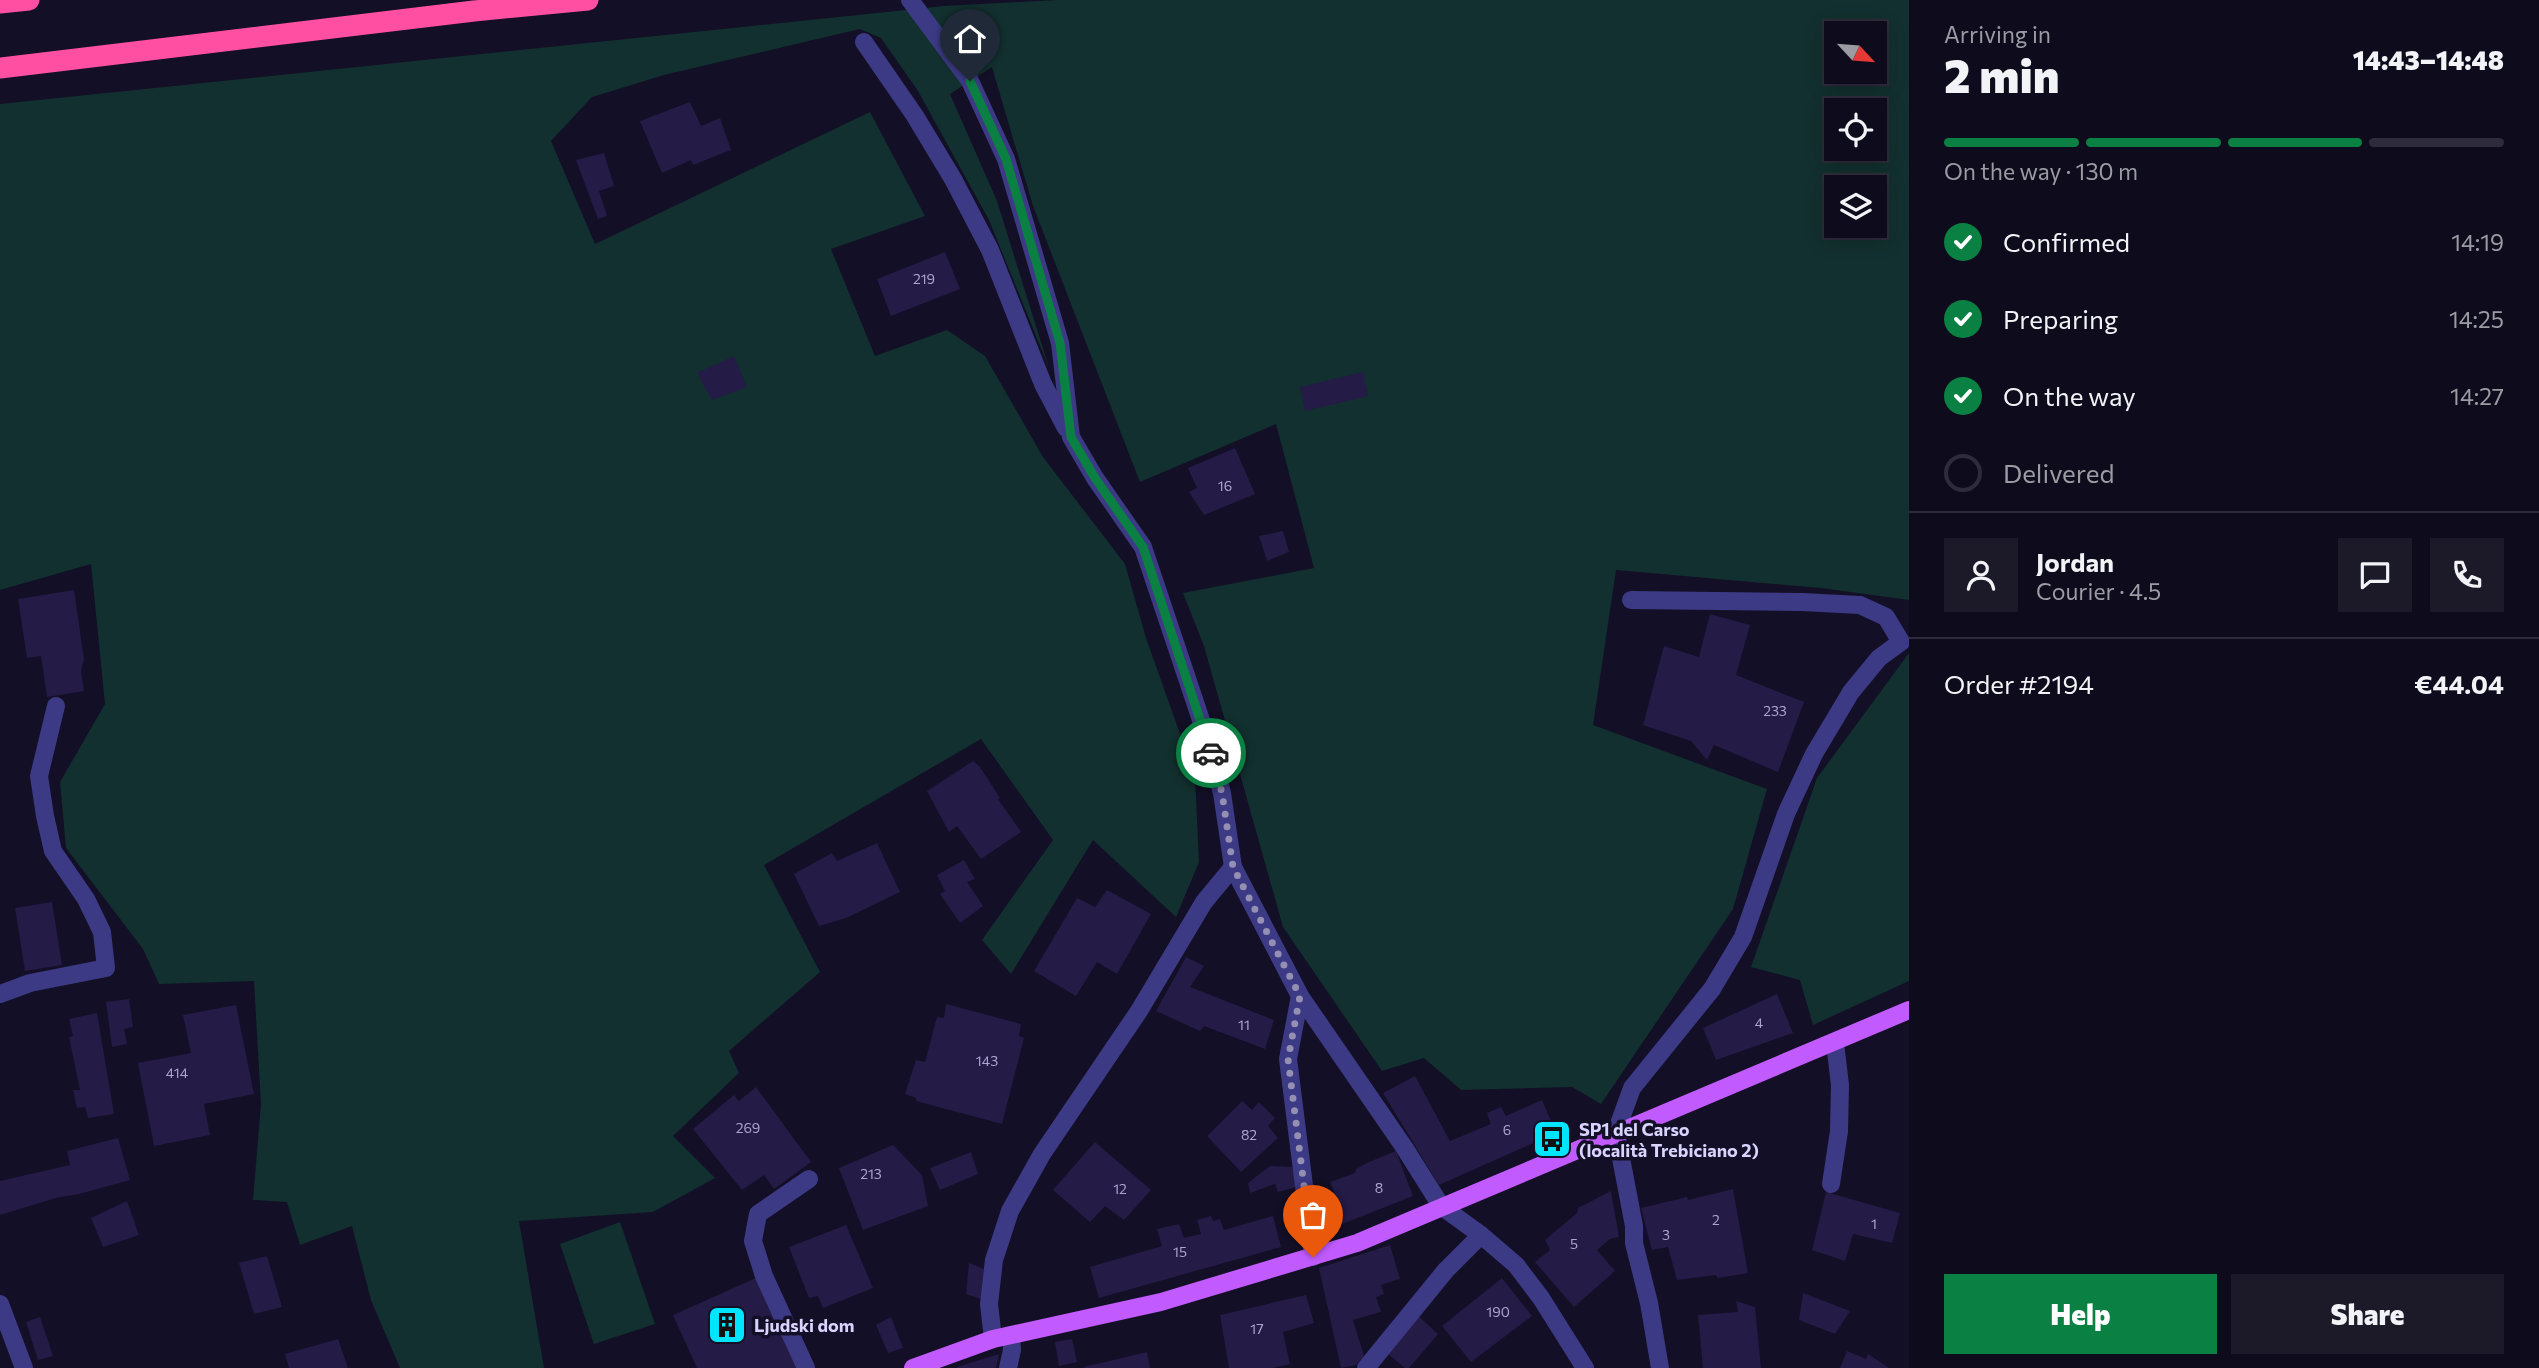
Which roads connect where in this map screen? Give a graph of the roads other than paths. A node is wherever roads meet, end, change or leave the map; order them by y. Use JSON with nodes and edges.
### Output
{"nodes":[{"id":1,"x":29,"y":0,"type":"edge"},
{"id":2,"x":588,"y":0,"type":"edge"},
{"id":3,"x":910,"y":0,"type":"edge"},
{"id":4,"x":0,"y":3,"type":"edge"},
{"id":5,"x":864,"y":42,"type":"dead end"},
{"id":6,"x":0,"y":68,"type":"edge"},
{"id":7,"x":1071,"y":437,"type":"junction"},
{"id":8,"x":1631,"y":600,"type":"dead end"},
{"id":9,"x":56,"y":706,"type":"dead end"},
{"id":10,"x":1233,"y":867,"type":"junction"},
{"id":11,"x":0,"y":995,"type":"edge"},
{"id":12,"x":1300,"y":996,"type":"junction"},
{"id":13,"x":1909,"y":1010,"type":"edge"},
{"id":14,"x":1835,"y":1043,"type":"junction"},
{"id":15,"x":1616,"y":1132,"type":"junction"},
{"id":16,"x":808,"y":1179,"type":"dead end"},
{"id":17,"x":1830,"y":1184,"type":"dead end"},
{"id":18,"x":1441,"y":1206,"type":"junction"},
{"id":19,"x":1481,"y":1235,"type":"junction"},
{"id":20,"x":1313,"y":1257,"type":"junction"},
{"id":21,"x":0,"y":1304,"type":"edge"},
{"id":22,"x":1002,"y":1337,"type":"junction"},
{"id":23,"x":24,"y":1368,"type":"edge"},
{"id":24,"x":806,"y":1368,"type":"edge"},
{"id":25,"x":913,"y":1368,"type":"edge"},
{"id":26,"x":1009,"y":1368,"type":"edge"},
{"id":27,"x":1366,"y":1368,"type":"edge"},
{"id":28,"x":1586,"y":1368,"type":"edge"},
{"id":29,"x":1660,"y":1368,"type":"edge"}],
"edges":[{"from":1,"to":4,"type":"highway"},
{"from":2,"to":6,"type":"highway"},
{"from":3,"to":7,"type":"street"},
{"from":5,"to":7,"type":"street"},
{"from":7,"to":10,"type":"street"},
{"from":8,"to":15,"type":"street"},
{"from":9,"to":11,"type":"street"},
{"from":10,"to":12,"type":"street"},
{"from":10,"to":22,"type":"street"},
{"from":12,"to":18,"type":"street"},
{"from":12,"to":20,"type":"street"},
{"from":13,"to":14,"type":"main road"},
{"from":14,"to":15,"type":"main road"},
{"from":14,"to":17,"type":"street"},
{"from":15,"to":18,"type":"main road"},
{"from":15,"to":29,"type":"street"},
{"from":16,"to":24,"type":"street"},
{"from":18,"to":19,"type":"street"},
{"from":18,"to":20,"type":"main road"},
{"from":19,"to":27,"type":"street"},
{"from":19,"to":28,"type":"street"},
{"from":20,"to":22,"type":"main road"},
{"from":21,"to":23,"type":"street"},
{"from":22,"to":25,"type":"main road"},
{"from":22,"to":26,"type":"street"}]}
